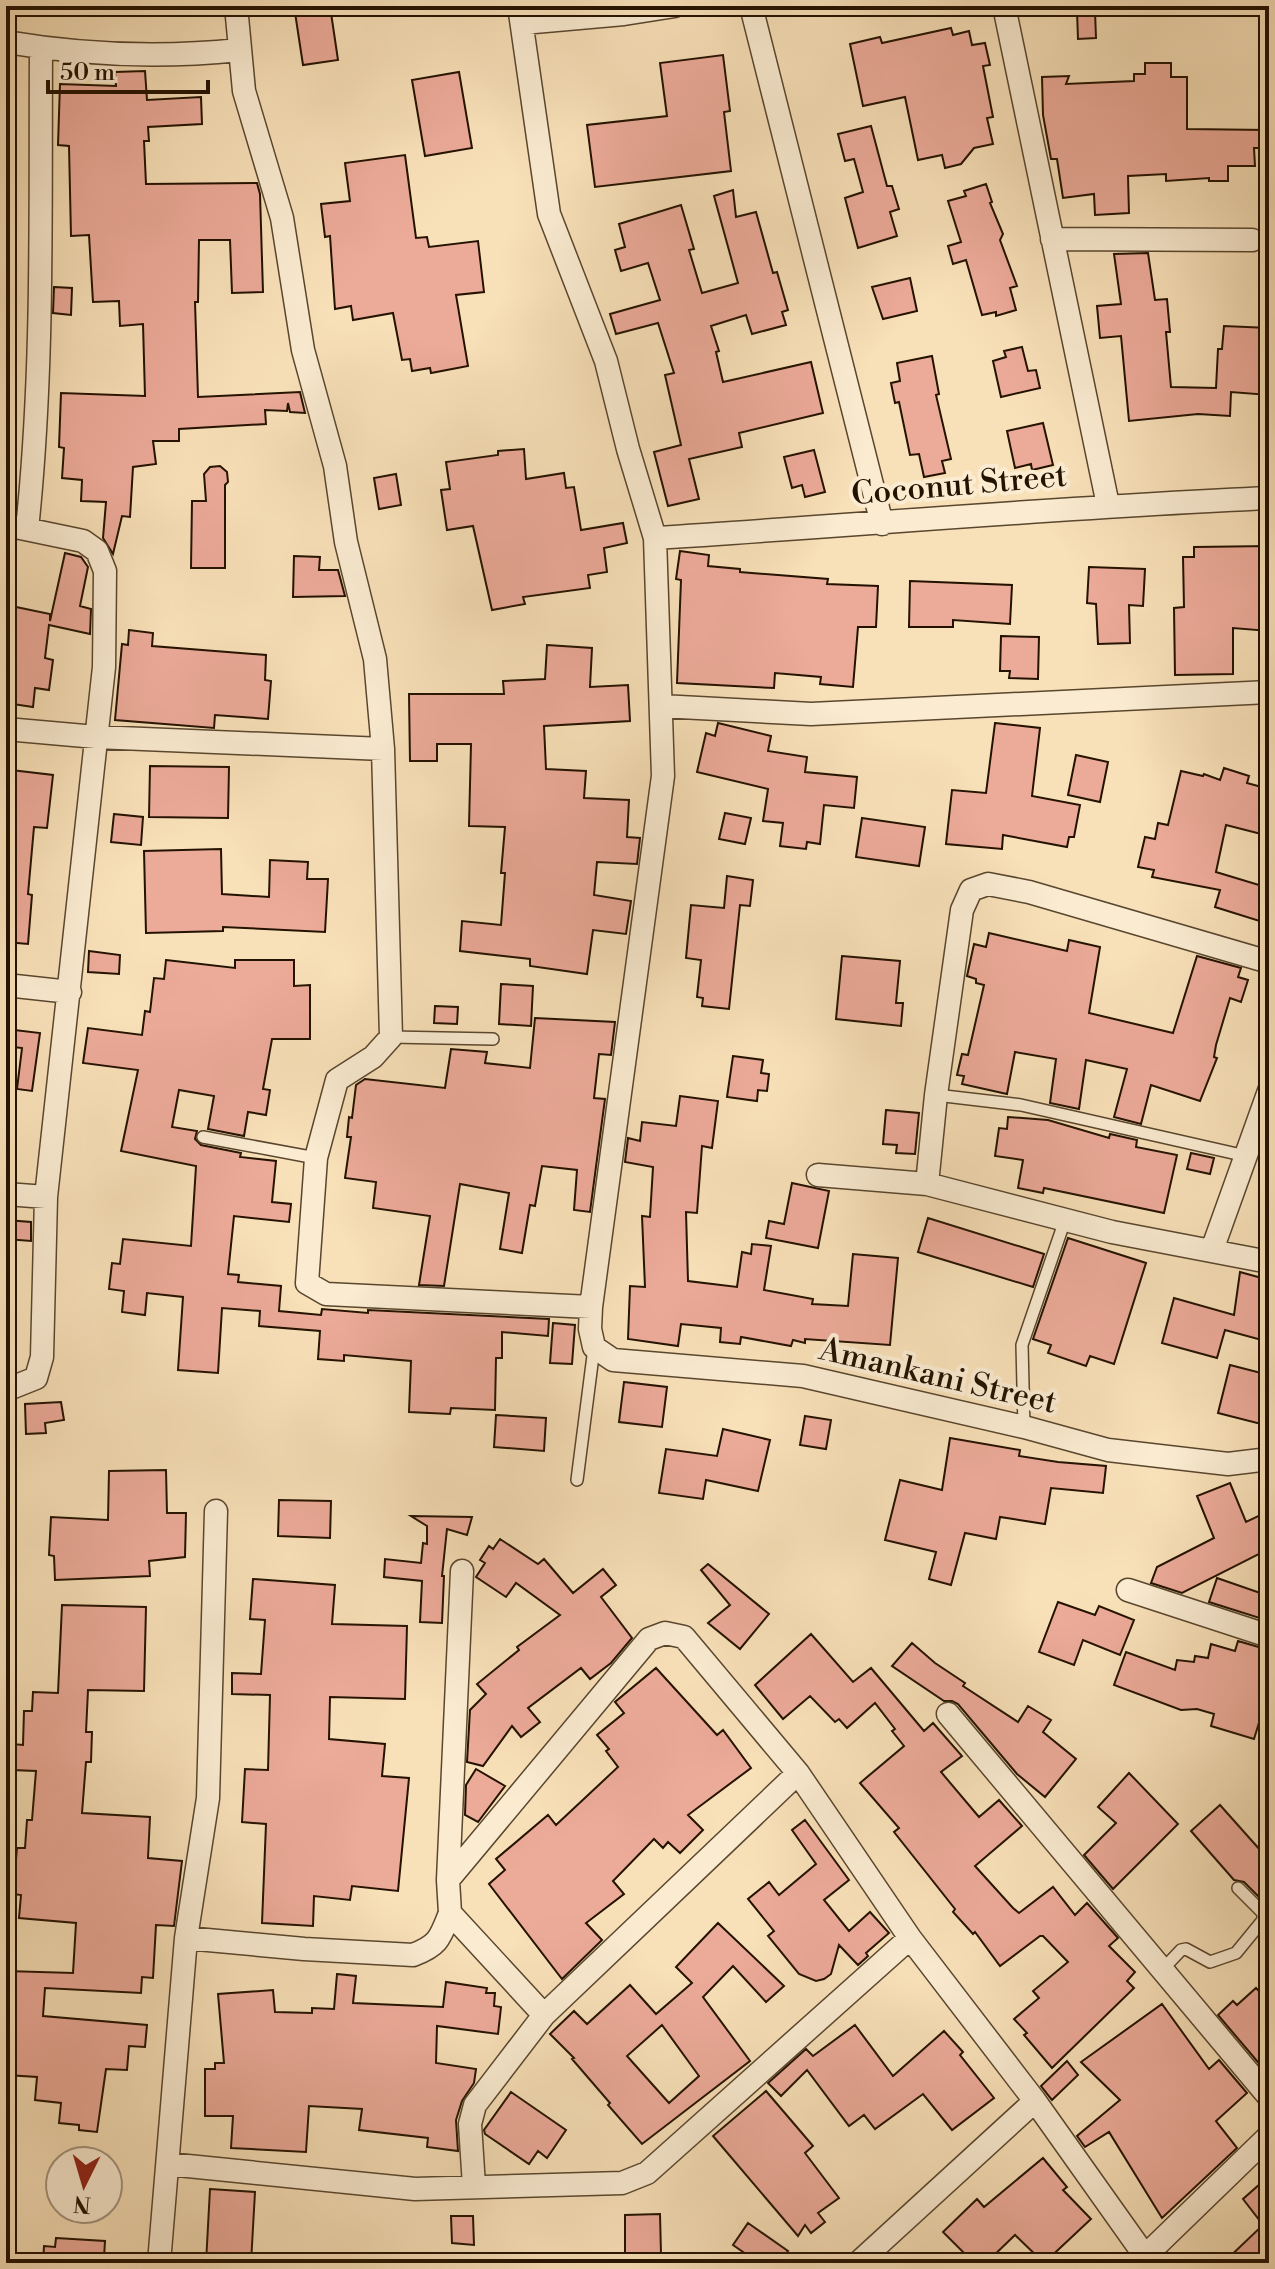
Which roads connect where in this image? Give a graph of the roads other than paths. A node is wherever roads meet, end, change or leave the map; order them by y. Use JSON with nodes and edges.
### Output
{"nodes":[{"id":1,"x":236,"y":6,"type":"edge"},
{"id":2,"x":675,"y":6,"type":"edge"},
{"id":3,"x":751,"y":6,"type":"edge"},
{"id":4,"x":1004,"y":6,"type":"edge"},
{"id":5,"x":521,"y":15,"type":"edge"},
{"id":6,"x":6,"y":42,"type":"edge"},
{"id":7,"x":41,"y":48,"type":"junction"},
{"id":8,"x":239,"y":50,"type":"junction"},
{"id":9,"x":1052,"y":239,"type":"junction"},
{"id":10,"x":1252,"y":240,"type":"dead end"},
{"id":11,"x":1269,"y":498,"type":"edge"},
{"id":12,"x":1108,"y":505,"type":"junction"},
{"id":13,"x":882,"y":524,"type":"junction"},
{"id":14,"x":16,"y":527,"type":"edge"},
{"id":15,"x":655,"y":538,"type":"junction"},
{"id":16,"x":1269,"y":692,"type":"edge"},
{"id":17,"x":661,"y":706,"type":"junction"},
{"id":18,"x":6,"y":729,"type":"edge"},
{"id":19,"x":96,"y":737,"type":"junction"},
{"id":20,"x":383,"y":749,"type":"junction"},
{"id":21,"x":1269,"y":962,"type":"edge"},
{"id":22,"x":6,"y":985,"type":"edge"},
{"id":23,"x":70,"y":992,"type":"junction"},
{"id":24,"x":391,"y":1037,"type":"junction"},
{"id":25,"x":493,"y":1039,"type":"dead end"},
{"id":26,"x":1269,"y":1091,"type":"edge"},
{"id":27,"x":936,"y":1095,"type":"junction"},
{"id":28,"x":203,"y":1137,"type":"dead end"},
{"id":29,"x":1246,"y":1156,"type":"junction"},
{"id":30,"x":316,"y":1158,"type":"junction"},
{"id":31,"x":818,"y":1175,"type":"dead end"},
{"id":32,"x":927,"y":1184,"type":"junction"},
{"id":33,"x":6,"y":1194,"type":"edge"},
{"id":34,"x":46,"y":1197,"type":"junction"},
{"id":35,"x":1065,"y":1220,"type":"junction"},
{"id":36,"x":1212,"y":1250,"type":"junction"},
{"id":37,"x":1269,"y":1262,"type":"edge"},
{"id":38,"x":591,"y":1307,"type":"junction"},
{"id":39,"x":594,"y":1347,"type":"junction"},
{"id":40,"x":6,"y":1390,"type":"edge"},
{"id":41,"x":1024,"y":1427,"type":"junction"},
{"id":42,"x":1269,"y":1459,"type":"edge"},
{"id":43,"x":577,"y":1480,"type":"dead end"},
{"id":44,"x":216,"y":1511,"type":"dead end"},
{"id":45,"x":462,"y":1571,"type":"dead end"},
{"id":46,"x":1128,"y":1590,"type":"dead end"},
{"id":47,"x":1269,"y":1636,"type":"edge"},
{"id":48,"x":948,"y":1714,"type":"dead end"},
{"id":49,"x":798,"y":1773,"type":"junction"},
{"id":50,"x":448,"y":1880,"type":"junction"},
{"id":51,"x":1238,"y":1888,"type":"dead end"},
{"id":52,"x":450,"y":1913,"type":"junction"},
{"id":53,"x":186,"y":1938,"type":"junction"},
{"id":54,"x":910,"y":1938,"type":"junction"},
{"id":55,"x":1163,"y":1969,"type":"junction"},
{"id":56,"x":544,"y":2015,"type":"junction"},
{"id":57,"x":1269,"y":2097,"type":"edge"},
{"id":58,"x":1035,"y":2101,"type":"junction"},
{"id":59,"x":1269,"y":2136,"type":"edge"},
{"id":60,"x":168,"y":2164,"type":"junction"},
{"id":61,"x":474,"y":2186,"type":"junction"},
{"id":62,"x":1144,"y":2261,"type":"edge"},
{"id":63,"x":159,"y":2263,"type":"edge"},
{"id":64,"x":858,"y":2263,"type":"edge"}],
"edges":[{"from":1,"to":8,"type":"street"},
{"from":2,"to":5,"type":"street"},
{"from":3,"to":13,"type":"street"},
{"from":4,"to":9,"type":"street"},
{"from":5,"to":15,"type":"street"},
{"from":6,"to":7,"type":"street"},
{"from":7,"to":8,"type":"street"},
{"from":7,"to":14,"type":"street"},
{"from":8,"to":20,"type":"street"},
{"from":9,"to":10,"type":"street"},
{"from":9,"to":12,"type":"street"},
{"from":11,"to":12,"type":"street","name":"Coconut Street"},
{"from":12,"to":13,"type":"street","name":"Coconut Street"},
{"from":13,"to":15,"type":"street","name":"Coconut Street"},
{"from":14,"to":19,"type":"street"},
{"from":15,"to":17,"type":"street"},
{"from":16,"to":17,"type":"street"},
{"from":17,"to":38,"type":"street"},
{"from":18,"to":19,"type":"street"},
{"from":19,"to":20,"type":"street"},
{"from":19,"to":23,"type":"street"},
{"from":20,"to":24,"type":"street"},
{"from":21,"to":27,"type":"street"},
{"from":22,"to":23,"type":"street"},
{"from":23,"to":34,"type":"street"},
{"from":24,"to":25,"type":"lane"},
{"from":24,"to":30,"type":"street"},
{"from":26,"to":29,"type":"street"},
{"from":27,"to":29,"type":"lane"},
{"from":27,"to":32,"type":"street"},
{"from":28,"to":30,"type":"lane"},
{"from":29,"to":36,"type":"street"},
{"from":30,"to":38,"type":"street"},
{"from":31,"to":32,"type":"street"},
{"from":32,"to":35,"type":"street"},
{"from":33,"to":34,"type":"street"},
{"from":34,"to":40,"type":"street"},
{"from":35,"to":36,"type":"street"},
{"from":35,"to":41,"type":"lane"},
{"from":36,"to":37,"type":"street"},
{"from":38,"to":39,"type":"street"},
{"from":39,"to":41,"type":"street","name":"Amankani Street"},
{"from":39,"to":43,"type":"lane"},
{"from":41,"to":42,"type":"street","name":"Amankani Street"},
{"from":44,"to":53,"type":"street"},
{"from":45,"to":50,"type":"street"},
{"from":46,"to":47,"type":"street"},
{"from":48,"to":55,"type":"street"},
{"from":49,"to":50,"type":"street"},
{"from":49,"to":54,"type":"street"},
{"from":49,"to":56,"type":"street"},
{"from":50,"to":52,"type":"street"},
{"from":51,"to":55,"type":"lane"},
{"from":52,"to":53,"type":"street"},
{"from":52,"to":56,"type":"street"},
{"from":53,"to":60,"type":"street"},
{"from":54,"to":58,"type":"street"},
{"from":54,"to":61,"type":"street"},
{"from":55,"to":57,"type":"street"},
{"from":56,"to":61,"type":"street"},
{"from":58,"to":62,"type":"street"},
{"from":58,"to":64,"type":"street"},
{"from":59,"to":62,"type":"street"},
{"from":60,"to":61,"type":"street"},
{"from":60,"to":63,"type":"street"}]}
